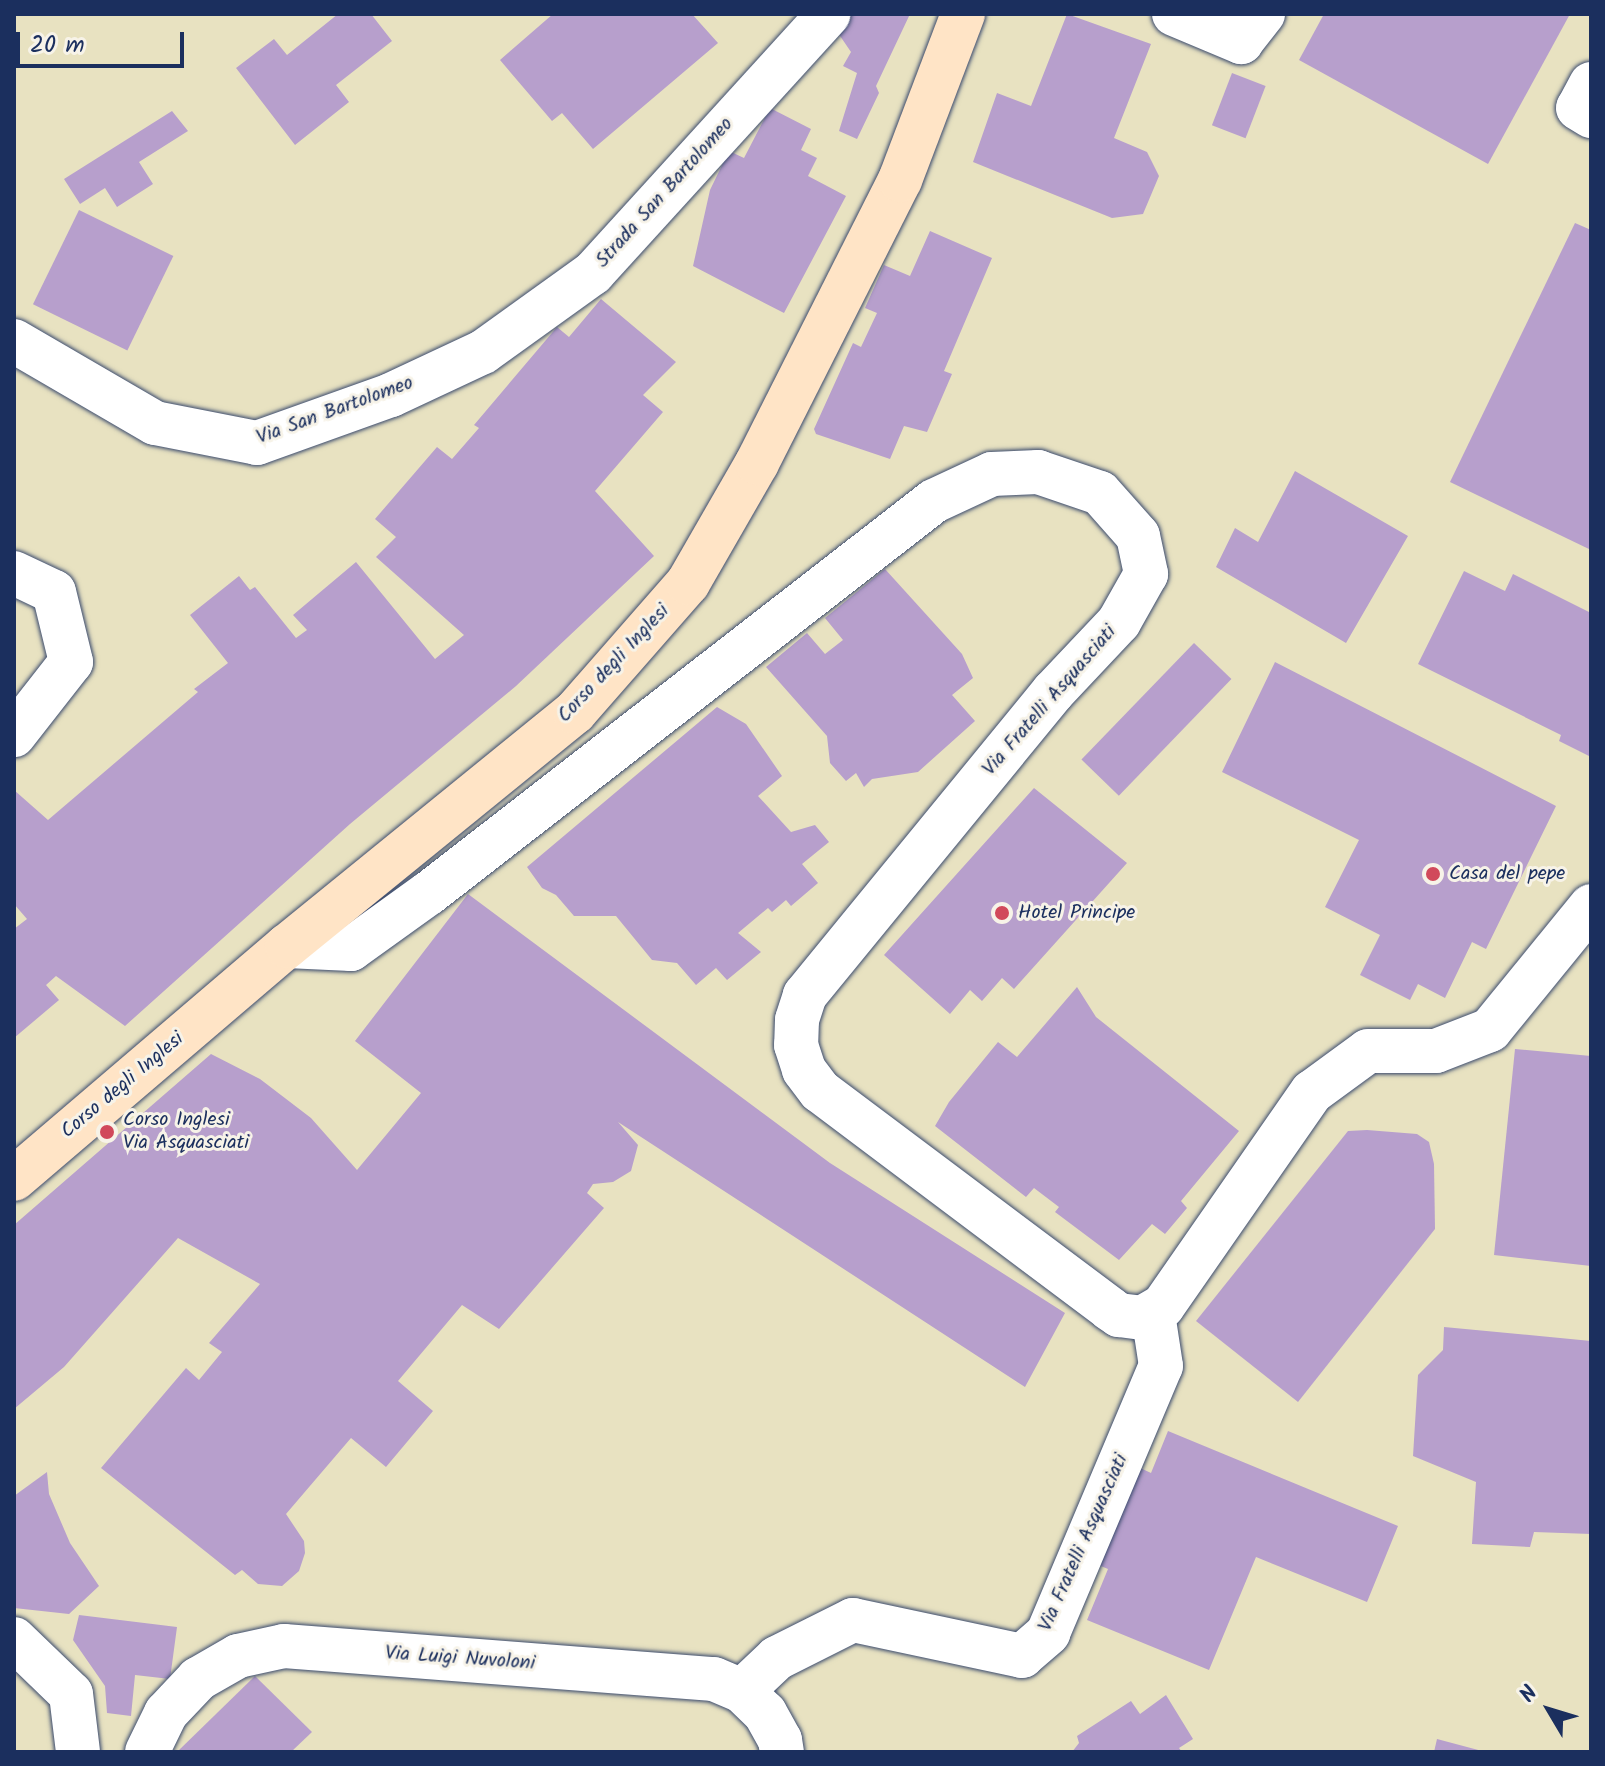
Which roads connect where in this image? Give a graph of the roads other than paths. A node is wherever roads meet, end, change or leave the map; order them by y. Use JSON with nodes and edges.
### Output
{"nodes":[{"id":1,"x":829,"y":14,"type":"edge"},
{"id":2,"x":963,"y":14,"type":"edge"},
{"id":3,"x":1174,"y":14,"type":"edge"},
{"id":4,"x":1263,"y":14,"type":"edge"},
{"id":5,"x":1591,"y":84,"type":"edge"},
{"id":6,"x":1591,"y":116,"type":"edge"},
{"id":7,"x":14,"y":341,"type":"edge"},
{"id":8,"x":483,"y":352,"type":"joint"},
{"id":9,"x":14,"y":573,"type":"edge"},
{"id":10,"x":14,"y":735,"type":"edge"},
{"id":11,"x":1591,"y":906,"type":"edge"},
{"id":12,"x":287,"y":946,"type":"junction"},
{"id":13,"x":14,"y":1179,"type":"edge"},
{"id":14,"x":1153,"y":1314,"type":"junction"},
{"id":15,"x":14,"y":1639,"type":"edge"},
{"id":16,"x":742,"y":1691,"type":"junction"},
{"id":17,"x":78,"y":1752,"type":"edge"},
{"id":18,"x":147,"y":1752,"type":"edge"},
{"id":19,"x":782,"y":1752,"type":"edge"}],
"edges":[{"from":1,"to":8,"type":"street","name":"Strada San Bartolomeo"},
{"from":2,"to":12,"type":"main road","name":"Corso degli Inglesi"},
{"from":3,"to":4,"type":"street"},
{"from":5,"to":6,"type":"street"},
{"from":7,"to":8,"type":"street","name":"Via San Bartolomeo"},
{"from":9,"to":10,"type":"street"},
{"from":11,"to":14,"type":"street"},
{"from":12,"to":13,"type":"main road","name":"Corso degli Inglesi"},
{"from":12,"to":14,"type":"street","name":"Via Fratelli Asquasciati"},
{"from":14,"to":16,"type":"street","name":"Via Fratelli Asquasciati"},
{"from":15,"to":17,"type":"street"},
{"from":16,"to":18,"type":"street","name":"Via Luigi Nuvoloni"},
{"from":16,"to":19,"type":"street","name":"Via Luigi Nuvoloni"}]}
